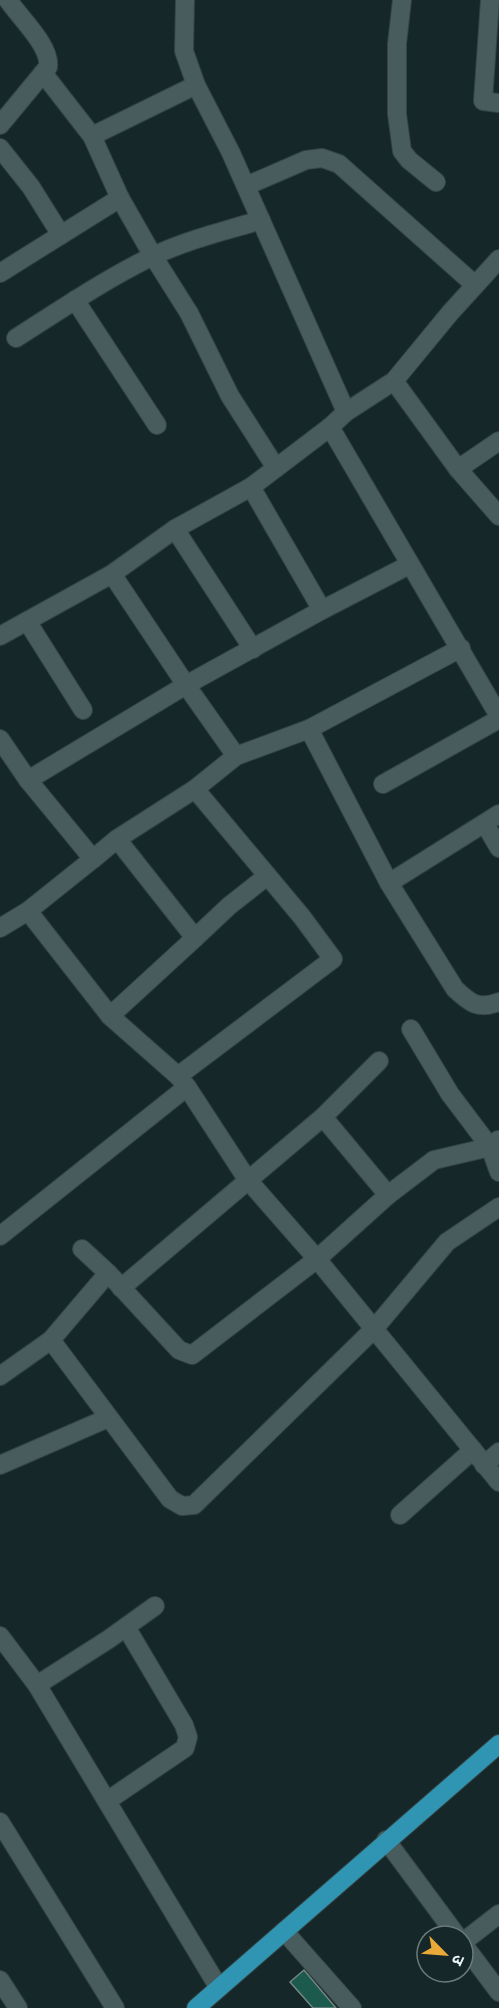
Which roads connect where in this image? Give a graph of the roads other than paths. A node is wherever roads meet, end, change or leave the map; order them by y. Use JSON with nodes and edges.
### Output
{"nodes":[{"id":1,"x":8,"y":0,"type":"edge"},
{"id":2,"x":185,"y":0,"type":"edge"},
{"id":3,"x":402,"y":0,"type":"edge"},
{"id":4,"x":490,"y":0,"type":"edge"},
{"id":5,"x":43,"y":73,"type":"junction"},
{"id":6,"x":196,"y":85,"type":"junction"},
{"id":7,"x":499,"y":103,"type":"edge"},
{"id":8,"x":0,"y":125,"type":"edge"},
{"id":9,"x":92,"y":136,"type":"junction"},
{"id":10,"x":0,"y":148,"type":"edge"},
{"id":11,"x":436,"y":182,"type":"dead end"},
{"id":12,"x":246,"y":186,"type":"junction"},
{"id":13,"x":120,"y":198,"type":"junction"},
{"id":14,"x":261,"y":220,"type":"junction"},
{"id":15,"x":61,"y":235,"type":"junction"},
{"id":16,"x":153,"y":256,"type":"junction"},
{"id":17,"x":499,"y":259,"type":"edge"},
{"id":18,"x":0,"y":273,"type":"edge"},
{"id":19,"x":475,"y":285,"type":"junction"},
{"id":20,"x":75,"y":300,"type":"junction"},
{"id":21,"x":16,"y":338,"type":"dead end"},
{"id":22,"x":394,"y":381,"type":"junction"},
{"id":23,"x":346,"y":412,"type":"junction"},
{"id":24,"x":157,"y":425,"type":"dead end"},
{"id":25,"x":330,"y":427,"type":"junction"},
{"id":26,"x":499,"y":441,"type":"edge"},
{"id":27,"x":276,"y":468,"type":"junction"},
{"id":28,"x":458,"y":469,"type":"junction"},
{"id":29,"x":251,"y":487,"type":"junction"},
{"id":30,"x":499,"y":516,"type":"edge"},
{"id":31,"x":175,"y":529,"type":"junction"},
{"id":32,"x":409,"y":565,"type":"junction"},
{"id":33,"x":112,"y":574,"type":"junction"},
{"id":34,"x":322,"y":610,"type":"junction"},
{"id":35,"x":27,"y":621,"type":"junction"},
{"id":36,"x":0,"y":636,"type":"edge"},
{"id":37,"x":461,"y":648,"type":"junction"},
{"id":38,"x":253,"y":649,"type":"junction"},
{"id":39,"x":186,"y":685,"type":"junction"},
{"id":40,"x":82,"y":710,"type":"dead end"},
{"id":41,"x":499,"y":718,"type":"edge"},
{"id":42,"x":309,"y":729,"type":"junction"},
{"id":43,"x":0,"y":739,"type":"edge"},
{"id":44,"x":236,"y":756,"type":"junction"},
{"id":45,"x":28,"y":780,"type":"junction"},
{"id":46,"x":382,"y":784,"type":"dead end"},
{"id":47,"x":195,"y":789,"type":"junction"},
{"id":48,"x":492,"y":819,"type":"edge"},
{"id":49,"x":117,"y":839,"type":"junction"},
{"id":50,"x":499,"y":848,"type":"edge"},
{"id":51,"x":93,"y":859,"type":"junction"},
{"id":52,"x":267,"y":876,"type":"junction"},
{"id":53,"x":389,"y":883,"type":"junction"},
{"id":54,"x":28,"y":911,"type":"junction"},
{"id":55,"x":0,"y":928,"type":"edge"},
{"id":56,"x":195,"y":938,"type":"junction"},
{"id":57,"x":499,"y":1002,"type":"edge"},
{"id":58,"x":110,"y":1016,"type":"junction"},
{"id":59,"x":411,"y":1029,"type":"dead end"},
{"id":60,"x":379,"y":1061,"type":"dead end"},
{"id":61,"x":182,"y":1081,"type":"junction"},
{"id":62,"x":323,"y":1117,"type":"junction"},
{"id":63,"x":495,"y":1143,"type":"edge"},
{"id":64,"x":499,"y":1172,"type":"edge"},
{"id":65,"x":247,"y":1179,"type":"junction"},
{"id":66,"x":388,"y":1195,"type":"junction"},
{"id":67,"x":499,"y":1208,"type":"edge"},
{"id":68,"x":0,"y":1236,"type":"edge"},
{"id":69,"x":82,"y":1249,"type":"dead end"},
{"id":70,"x":316,"y":1258,"type":"junction"},
{"id":71,"x":108,"y":1274,"type":"junction"},
{"id":72,"x":121,"y":1288,"type":"junction"},
{"id":73,"x":374,"y":1329,"type":"junction"},
{"id":74,"x":51,"y":1340,"type":"junction"},
{"id":75,"x":0,"y":1376,"type":"edge"},
{"id":76,"x":108,"y":1418,"type":"junction"},
{"id":77,"x":473,"y":1449,"type":"junction"},
{"id":78,"x":499,"y":1452,"type":"edge"},
{"id":79,"x":0,"y":1465,"type":"edge"},
{"id":80,"x":484,"y":1465,"type":"junction"},
{"id":81,"x":499,"y":1482,"type":"edge"},
{"id":82,"x":400,"y":1515,"type":"dead end"},
{"id":83,"x":155,"y":1606,"type":"dead end"},
{"id":84,"x":126,"y":1627,"type":"junction"},
{"id":85,"x":0,"y":1636,"type":"edge"},
{"id":86,"x":37,"y":1685,"type":"junction"},
{"id":87,"x":499,"y":1744,"type":"edge"},
{"id":88,"x":107,"y":1801,"type":"junction"},
{"id":89,"x":0,"y":1822,"type":"edge"},
{"id":90,"x":386,"y":1840,"type":"junction"},
{"id":91,"x":499,"y":1914,"type":"edge"},
{"id":92,"x":448,"y":1924,"type":"edge"},
{"id":93,"x":284,"y":1931,"type":"junction"},
{"id":94,"x":475,"y":1933,"type":"edge"},
{"id":95,"x":475,"y":1959,"type":"edge"},
{"id":96,"x":1,"y":1985,"type":"edge"},
{"id":97,"x":219,"y":1988,"type":"junction"},
{"id":98,"x":499,"y":1992,"type":"edge"},
{"id":99,"x":18,"y":2008,"type":"edge"},
{"id":100,"x":115,"y":2008,"type":"edge"},
{"id":101,"x":196,"y":2008,"type":"edge"},
{"id":102,"x":352,"y":2008,"type":"edge"}],
"edges":[{"from":1,"to":5,"type":"street"},
{"from":2,"to":6,"type":"street"},
{"from":3,"to":11,"type":"street"},
{"from":4,"to":7,"type":"street"},
{"from":5,"to":8,"type":"street"},
{"from":5,"to":9,"type":"street"},
{"from":6,"to":9,"type":"street"},
{"from":6,"to":12,"type":"street"},
{"from":9,"to":13,"type":"street"},
{"from":10,"to":15,"type":"street"},
{"from":12,"to":14,"type":"street"},
{"from":12,"to":19,"type":"street"},
{"from":13,"to":15,"type":"street"},
{"from":13,"to":16,"type":"street"},
{"from":14,"to":16,"type":"street"},
{"from":14,"to":23,"type":"street"},
{"from":15,"to":18,"type":"street"},
{"from":16,"to":20,"type":"street"},
{"from":16,"to":27,"type":"street"},
{"from":17,"to":19,"type":"street"},
{"from":19,"to":22,"type":"street"},
{"from":20,"to":21,"type":"street"},
{"from":20,"to":24,"type":"street"},
{"from":22,"to":23,"type":"street"},
{"from":22,"to":28,"type":"street"},
{"from":23,"to":25,"type":"street"},
{"from":25,"to":27,"type":"street"},
{"from":25,"to":32,"type":"street"},
{"from":26,"to":28,"type":"street"},
{"from":27,"to":29,"type":"street"},
{"from":28,"to":30,"type":"street"},
{"from":29,"to":31,"type":"street"},
{"from":29,"to":34,"type":"street"},
{"from":31,"to":33,"type":"street"},
{"from":31,"to":38,"type":"street"},
{"from":32,"to":34,"type":"street"},
{"from":32,"to":37,"type":"street"},
{"from":33,"to":35,"type":"street"},
{"from":33,"to":39,"type":"street"},
{"from":34,"to":38,"type":"street"},
{"from":35,"to":36,"type":"street"},
{"from":35,"to":40,"type":"street"},
{"from":37,"to":41,"type":"street"},
{"from":37,"to":42,"type":"street"},
{"from":38,"to":39,"type":"street"},
{"from":39,"to":44,"type":"street"},
{"from":39,"to":45,"type":"street"},
{"from":41,"to":46,"type":"street"},
{"from":42,"to":44,"type":"street"},
{"from":42,"to":53,"type":"street"},
{"from":43,"to":45,"type":"street"},
{"from":44,"to":47,"type":"street"},
{"from":45,"to":51,"type":"street"},
{"from":47,"to":49,"type":"street"},
{"from":47,"to":52,"type":"street"},
{"from":48,"to":50,"type":"street"},
{"from":48,"to":53,"type":"street"},
{"from":49,"to":51,"type":"street"},
{"from":49,"to":56,"type":"street"},
{"from":51,"to":54,"type":"street"},
{"from":52,"to":56,"type":"street"},
{"from":52,"to":61,"type":"street"},
{"from":53,"to":57,"type":"street"},
{"from":54,"to":55,"type":"street"},
{"from":54,"to":58,"type":"street"},
{"from":56,"to":58,"type":"street"},
{"from":58,"to":61,"type":"street"},
{"from":59,"to":63,"type":"street"},
{"from":60,"to":62,"type":"street"},
{"from":61,"to":65,"type":"street"},
{"from":61,"to":68,"type":"street"},
{"from":62,"to":65,"type":"street"},
{"from":62,"to":66,"type":"street"},
{"from":63,"to":64,"type":"street"},
{"from":63,"to":66,"type":"street"},
{"from":65,"to":70,"type":"street"},
{"from":65,"to":72,"type":"street"},
{"from":66,"to":70,"type":"street"},
{"from":67,"to":73,"type":"street"},
{"from":69,"to":71,"type":"street"},
{"from":70,"to":72,"type":"street"},
{"from":70,"to":73,"type":"street"},
{"from":71,"to":72,"type":"street"},
{"from":71,"to":74,"type":"street"},
{"from":73,"to":76,"type":"street"},
{"from":73,"to":77,"type":"street"},
{"from":74,"to":75,"type":"street"},
{"from":74,"to":76,"type":"street"},
{"from":76,"to":79,"type":"street"},
{"from":77,"to":80,"type":"street"},
{"from":77,"to":82,"type":"street"},
{"from":78,"to":80,"type":"street"},
{"from":80,"to":81,"type":"street"},
{"from":83,"to":84,"type":"street"},
{"from":84,"to":86,"type":"street"},
{"from":84,"to":88,"type":"street"},
{"from":85,"to":86,"type":"street"},
{"from":86,"to":88,"type":"street"},
{"from":87,"to":90,"type":"main road"},
{"from":88,"to":97,"type":"street"},
{"from":89,"to":100,"type":"street"},
{"from":90,"to":92,"type":"street"},
{"from":90,"to":93,"type":"main road"},
{"from":91,"to":94,"type":"street"},
{"from":93,"to":97,"type":"main road"},
{"from":93,"to":102,"type":"street"},
{"from":95,"to":98,"type":"street"},
{"from":96,"to":99,"type":"street"},
{"from":97,"to":101,"type":"main road"}]}
